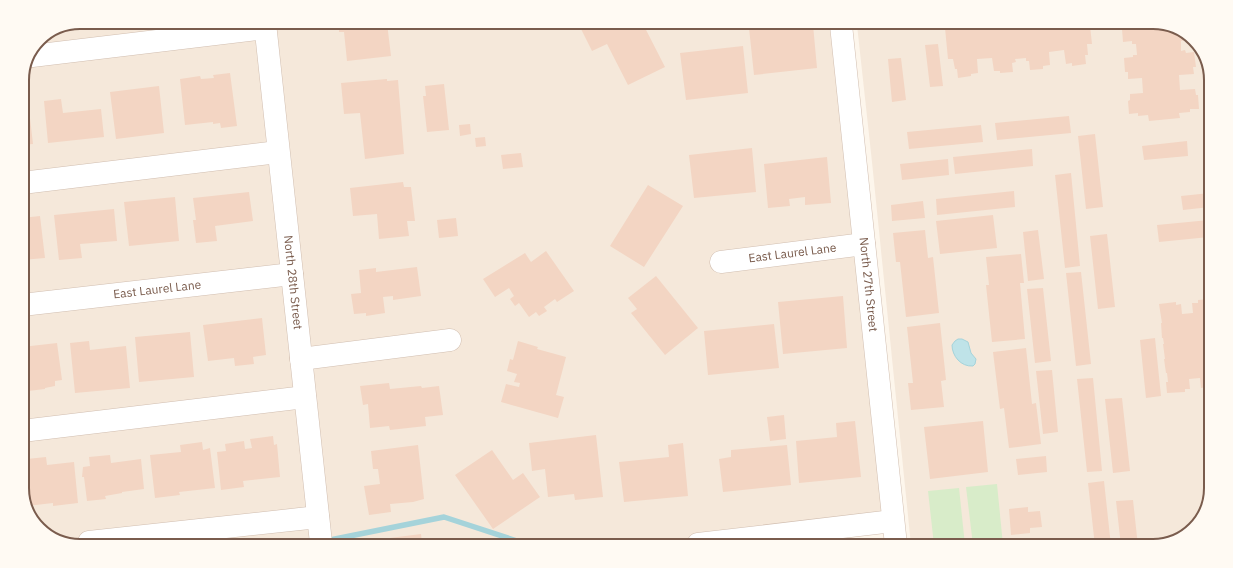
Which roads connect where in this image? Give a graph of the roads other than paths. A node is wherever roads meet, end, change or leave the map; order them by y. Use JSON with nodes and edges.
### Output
{"nodes":[{"id":1,"x":235,"y":29,"type":"edge"},
{"id":2,"x":265,"y":29,"type":"edge"},
{"id":3,"x":841,"y":29,"type":"edge"},
{"id":4,"x":36,"y":55,"type":"edge"},
{"id":5,"x":278,"y":152,"type":"junction"},
{"id":6,"x":29,"y":182,"type":"edge"},
{"id":7,"x":864,"y":244,"type":"junction"},
{"id":8,"x":721,"y":262,"type":"dead end"},
{"id":9,"x":292,"y":274,"type":"junction"},
{"id":10,"x":29,"y":304,"type":"edge"},
{"id":11,"x":450,"y":340,"type":"dead end"},
{"id":12,"x":301,"y":359,"type":"junction"},
{"id":13,"x":305,"y":397,"type":"junction"},
{"id":14,"x":29,"y":430,"type":"edge"},
{"id":15,"x":318,"y":517,"type":"junction"},
{"id":16,"x":893,"y":521,"type":"junction"},
{"id":17,"x":116,"y":539,"type":"edge"},
{"id":18,"x":321,"y":539,"type":"edge"},
{"id":19,"x":740,"y":539,"type":"edge"},
{"id":20,"x":895,"y":539,"type":"edge"}],
"edges":[{"from":1,"to":4,"type":"street"},
{"from":2,"to":5,"type":"street","name":"North 28th Street"},
{"from":3,"to":7,"type":"street","name":"North 27th Street"},
{"from":5,"to":6,"type":"street"},
{"from":5,"to":9,"type":"street","name":"North 28th Street"},
{"from":7,"to":8,"type":"street","name":"East Laurel Lane"},
{"from":7,"to":16,"type":"street","name":"North 27th Street"},
{"from":9,"to":10,"type":"street","name":"East Laurel Lane"},
{"from":9,"to":12,"type":"street","name":"North 28th Street"},
{"from":11,"to":12,"type":"street"},
{"from":12,"to":13,"type":"street","name":"North 28th Street"},
{"from":13,"to":14,"type":"street"},
{"from":13,"to":15,"type":"street","name":"North 28th Street"},
{"from":15,"to":17,"type":"street"},
{"from":15,"to":18,"type":"street","name":"North 28th Street"},
{"from":16,"to":19,"type":"street"},
{"from":16,"to":20,"type":"street","name":"North 27th Street"}]}
